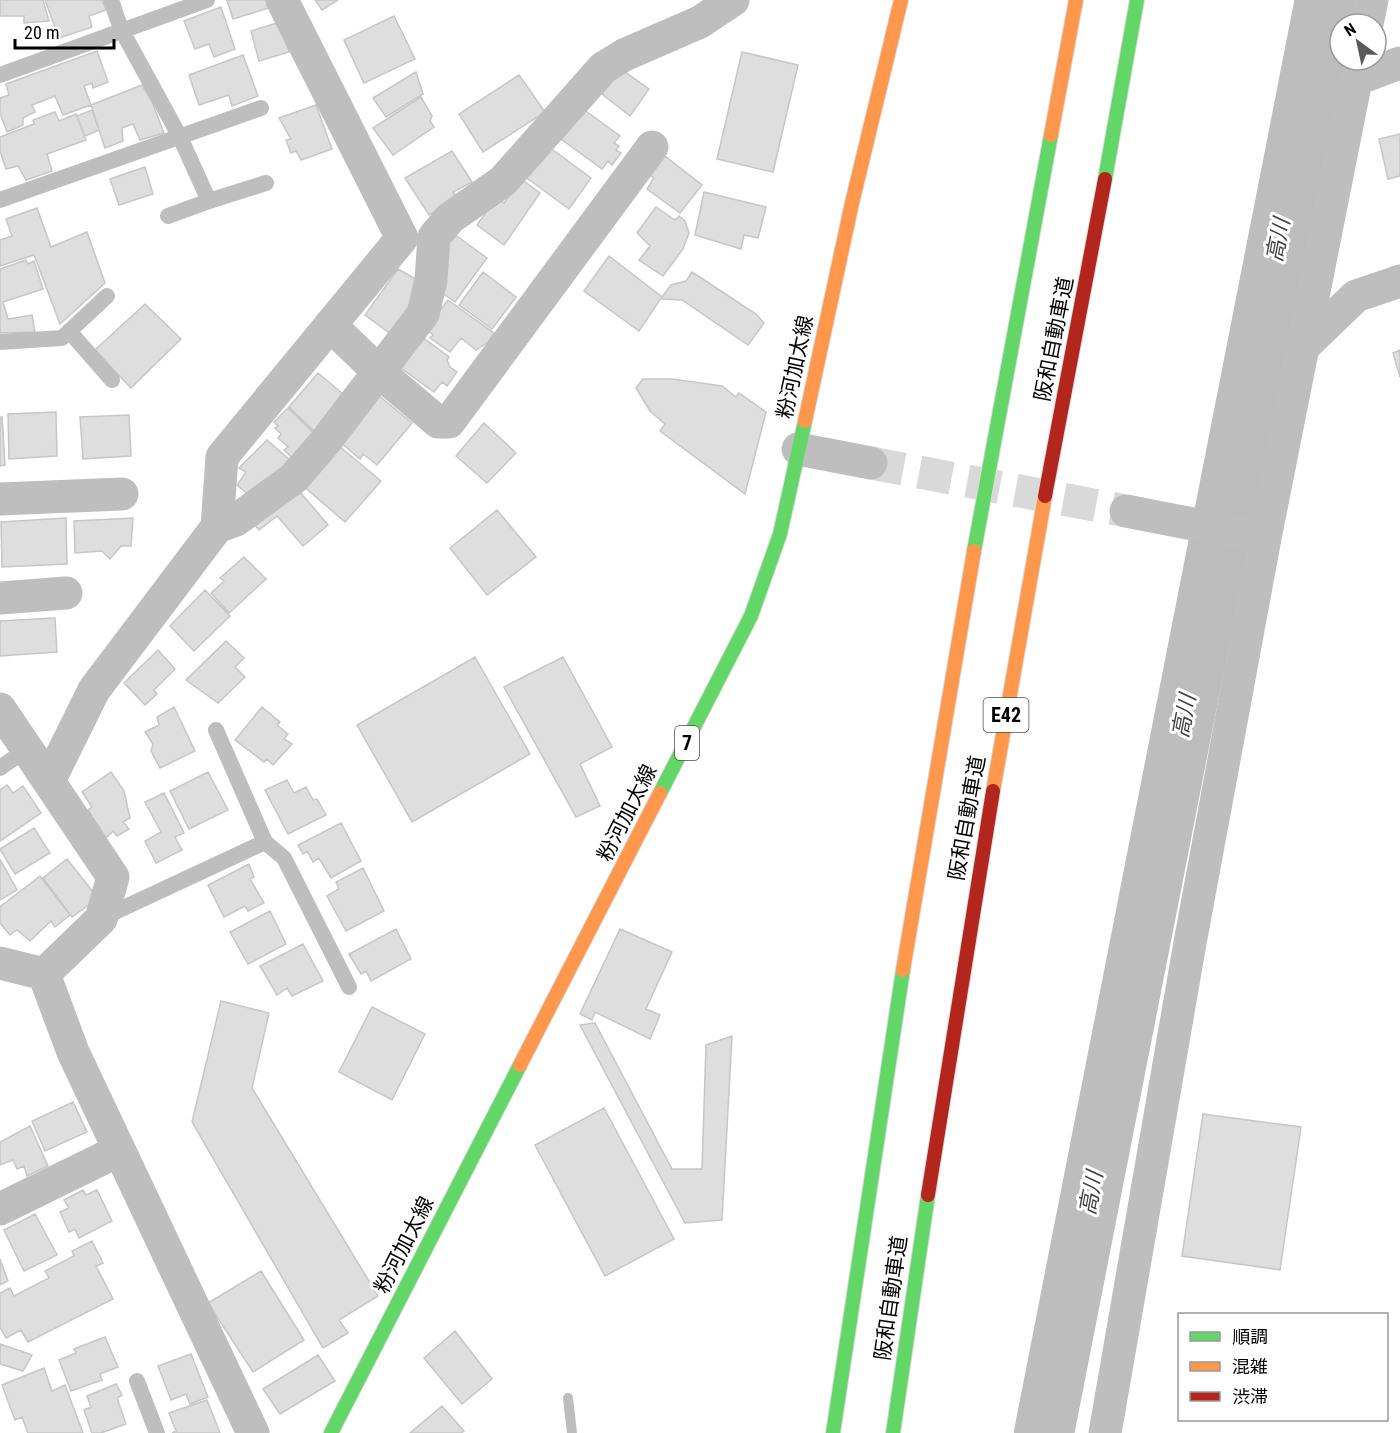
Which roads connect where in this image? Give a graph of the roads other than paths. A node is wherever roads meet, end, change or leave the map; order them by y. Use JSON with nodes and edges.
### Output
{"nodes":[{"id":1,"x":111,"y":0,"type":"edge"},
{"id":2,"x":207,"y":0,"type":"edge"},
{"id":3,"x":282,"y":0,"type":"edge"},
{"id":4,"x":733,"y":0,"type":"edge"},
{"id":5,"x":901,"y":0,"type":"edge"},
{"id":6,"x":1076,"y":0,"type":"edge"},
{"id":7,"x":1137,"y":0,"type":"edge"},
{"id":8,"x":121,"y":29,"type":"junction"},
{"id":9,"x":1357,"y":72,"type":"edge"},
{"id":10,"x":0,"y":75,"type":"edge"},
{"id":11,"x":261,"y":108,"type":"dead end"},
{"id":12,"x":180,"y":138,"type":"junction"},
{"id":13,"x":652,"y":147,"type":"dead end"},
{"id":14,"x":266,"y":183,"type":"dead end"},
{"id":15,"x":0,"y":200,"type":"edge"},
{"id":16,"x":209,"y":201,"type":"junction"},
{"id":17,"x":168,"y":216,"type":"dead end"},
{"id":18,"x":1400,"y":281,"type":"edge"},
{"id":19,"x":107,"y":296,"type":"dead end"},
{"id":20,"x":330,"y":325,"type":"junction"},
{"id":21,"x":69,"y":330,"type":"junction"},
{"id":22,"x":0,"y":342,"type":"edge"},
{"id":23,"x":1302,"y":348,"type":"junction"},
{"id":24,"x":380,"y":373,"type":"junction"},
{"id":25,"x":112,"y":380,"type":"dead end"},
{"id":26,"x":798,"y":449,"type":"junction"},
{"id":27,"x":871,"y":463,"type":"tunnel mouth"},
{"id":28,"x":122,"y":494,"type":"dead end"},
{"id":29,"x":0,"y":499,"type":"edge"},
{"id":30,"x":1126,"y":511,"type":"tunnel mouth"},
{"id":31,"x":217,"y":527,"type":"junction"},
{"id":32,"x":1256,"y":536,"type":"junction"},
{"id":33,"x":66,"y":593,"type":"dead end"},
{"id":34,"x":0,"y":598,"type":"edge"},
{"id":35,"x":0,"y":709,"type":"edge"},
{"id":36,"x":216,"y":730,"type":"dead end"},
{"id":37,"x":27,"y":749,"type":"junction"},
{"id":38,"x":0,"y":768,"type":"edge"},
{"id":39,"x":49,"y":781,"type":"junction"},
{"id":40,"x":265,"y":842,"type":"junction"},
{"id":41,"x":101,"y":919,"type":"junction"},
{"id":42,"x":0,"y":963,"type":"edge"},
{"id":43,"x":44,"y":974,"type":"junction"},
{"id":44,"x":349,"y":987,"type":"dead end"},
{"id":45,"x":118,"y":1151,"type":"junction"},
{"id":46,"x":0,"y":1209,"type":"edge"},
{"id":47,"x":137,"y":1381,"type":"dead end"},
{"id":48,"x":157,"y":1433,"type":"edge"},
{"id":49,"x":253,"y":1433,"type":"edge"},
{"id":50,"x":330,"y":1433,"type":"edge"},
{"id":51,"x":833,"y":1433,"type":"edge"},
{"id":52,"x":893,"y":1433,"type":"edge"},
{"id":53,"x":1105,"y":1433,"type":"edge"}],
"edges":[{"from":1,"to":8,"type":"lane"},
{"from":2,"to":8,"type":"lane"},
{"from":3,"to":20,"type":"street"},
{"from":4,"to":24,"type":"street"},
{"from":5,"to":26,"type":"main road","name":"粉河加太線","number":"7"},
{"from":6,"to":51,"type":"main road","name":"阪和自動車道"},
{"from":7,"to":52,"type":"main road","name":"阪和自動車道","number":"E42"},
{"from":8,"to":10,"type":"lane"},
{"from":8,"to":12,"type":"lane"},
{"from":9,"to":23,"type":"street"},
{"from":11,"to":12,"type":"lane"},
{"from":12,"to":15,"type":"lane"},
{"from":12,"to":16,"type":"lane"},
{"from":13,"to":24,"type":"street"},
{"from":14,"to":16,"type":"lane"},
{"from":16,"to":17,"type":"lane"},
{"from":18,"to":23,"type":"street"},
{"from":19,"to":21,"type":"lane"},
{"from":20,"to":24,"type":"street"},
{"from":20,"to":31,"type":"street"},
{"from":21,"to":22,"type":"lane"},
{"from":21,"to":25,"type":"lane"},
{"from":23,"to":32,"type":"street"},
{"from":24,"to":31,"type":"street"},
{"from":26,"to":27,"type":"street"},
{"from":26,"to":50,"type":"main road","name":"粉河加太線","number":"7"},
{"from":28,"to":29,"type":"street"},
{"from":30,"to":32,"type":"street"},
{"from":31,"to":39,"type":"street"},
{"from":32,"to":53,"type":"street"},
{"from":33,"to":34,"type":"street"},
{"from":35,"to":37,"type":"street"},
{"from":36,"to":40,"type":"lane"},
{"from":37,"to":38,"type":"lane"},
{"from":37,"to":39,"type":"street"},
{"from":39,"to":41,"type":"street"},
{"from":40,"to":41,"type":"lane"},
{"from":40,"to":44,"type":"lane"},
{"from":41,"to":43,"type":"street"},
{"from":42,"to":43,"type":"street"},
{"from":43,"to":45,"type":"street"},
{"from":45,"to":46,"type":"street"},
{"from":45,"to":49,"type":"street"},
{"from":47,"to":48,"type":"lane"}]}
